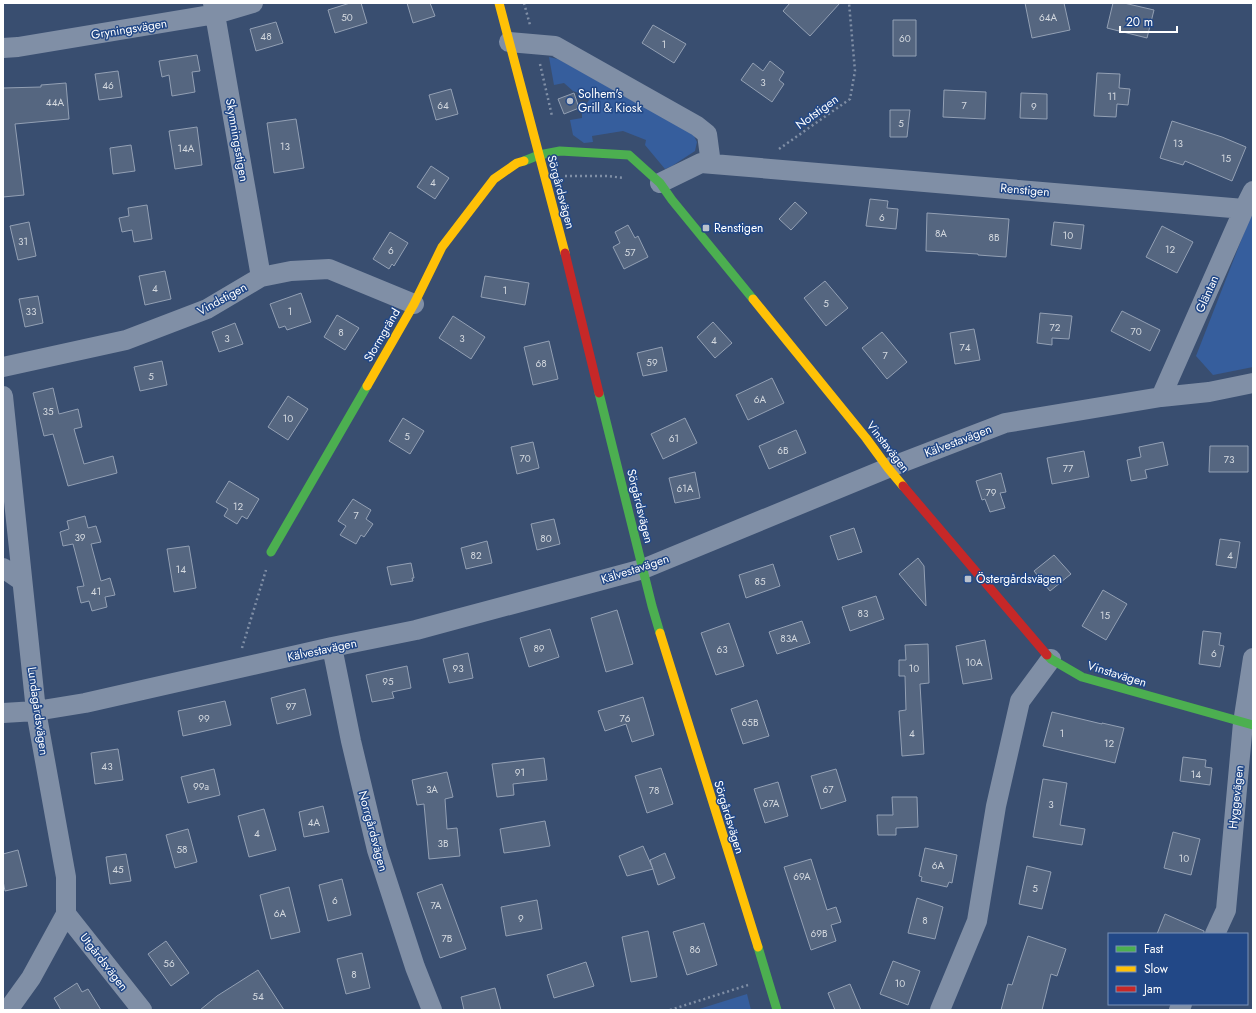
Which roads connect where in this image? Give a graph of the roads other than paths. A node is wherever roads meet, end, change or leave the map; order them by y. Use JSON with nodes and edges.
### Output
{"nodes":[{"id":1,"x":253,"y":3,"type":"edge"},
{"id":2,"x":499,"y":3,"type":"edge"},
{"id":3,"x":214,"y":9,"type":"edge"},
{"id":4,"x":509,"y":42,"type":"junction"},
{"id":5,"x":3,"y":48,"type":"edge"},
{"id":6,"x":539,"y":155,"type":"junction"},
{"id":7,"x":711,"y":164,"type":"junction"},
{"id":8,"x":660,"y":183,"type":"junction"},
{"id":9,"x":1253,"y":191,"type":"edge"},
{"id":10,"x":1244,"y":209,"type":"junction"},
{"id":11,"x":261,"y":277,"type":"junction"},
{"id":12,"x":414,"y":304,"type":"junction"},
{"id":13,"x":3,"y":366,"type":"edge"},
{"id":14,"x":1253,"y":383,"type":"edge"},
{"id":15,"x":3,"y":396,"type":"edge"},
{"id":16,"x":1161,"y":397,"type":"junction"},
{"id":17,"x":888,"y":468,"type":"junction"},
{"id":18,"x":271,"y":552,"type":"road end"},
{"id":19,"x":3,"y":568,"type":"edge"},
{"id":20,"x":643,"y":569,"type":"junction"},
{"id":21,"x":22,"y":581,"type":"junction"},
{"id":22,"x":332,"y":647,"type":"junction"},
{"id":23,"x":1253,"y":658,"type":"edge"},
{"id":24,"x":1051,"y":659,"type":"junction"},
{"id":25,"x":36,"y":711,"type":"junction"},
{"id":26,"x":3,"y":713,"type":"edge"},
{"id":27,"x":1248,"y":724,"type":"edge"},
{"id":28,"x":66,"y":914,"type":"junction"},
{"id":29,"x":1215,"y":933,"type":"edge"},
{"id":30,"x":8,"y":1010,"type":"edge"},
{"id":31,"x":142,"y":1010,"type":"edge"},
{"id":32,"x":432,"y":1010,"type":"edge"},
{"id":33,"x":777,"y":1010,"type":"edge"},
{"id":34,"x":940,"y":1010,"type":"edge"}],
"edges":[{"from":1,"to":3,"type":"street","name":"Gryningsvägen"},
{"from":2,"to":4,"type":"street","name":"Sörgårdsvägen"},
{"from":3,"to":5,"type":"street","name":"Gryningsvägen"},
{"from":3,"to":11,"type":"street","name":"Skymningsstigen"},
{"from":4,"to":6,"type":"street","name":"Sörgårdsvägen"},
{"from":4,"to":7,"type":"street"},
{"from":6,"to":8,"type":"street","name":"Vinstavägen"},
{"from":6,"to":12,"type":"street","name":"Stormgränd"},
{"from":6,"to":20,"type":"street","name":"Sörgårdsvägen"},
{"from":7,"to":8,"type":"street","name":"Renstigen"},
{"from":7,"to":10,"type":"street","name":"Renstigen"},
{"from":8,"to":17,"type":"street","name":"Vinstavägen"},
{"from":9,"to":10,"type":"street","name":"Gläntan"},
{"from":10,"to":16,"type":"street","name":"Gläntan"},
{"from":11,"to":12,"type":"street","name":"Vindstigen"},
{"from":11,"to":13,"type":"street","name":"Vindstigen"},
{"from":12,"to":18,"type":"street","name":"Stormgränd"},
{"from":14,"to":16,"type":"street","name":"Kälvestavägen"},
{"from":15,"to":21,"type":"street","name":"Lundagårdsvägen"},
{"from":16,"to":17,"type":"street","name":"Kälvestavägen"},
{"from":17,"to":20,"type":"street","name":"Kälvestavägen"},
{"from":17,"to":24,"type":"street","name":"Vinstavägen"},
{"from":19,"to":21,"type":"street"},
{"from":20,"to":22,"type":"street","name":"Kälvestavägen"},
{"from":20,"to":33,"type":"street","name":"Sörgårdsvägen"},
{"from":21,"to":25,"type":"street","name":"Lundagårdsvägen"},
{"from":22,"to":25,"type":"street","name":"Kälvestavägen"},
{"from":22,"to":32,"type":"street","name":"Norrgårdsvägen"},
{"from":23,"to":27,"type":"street","name":"Hyggevägen"},
{"from":24,"to":27,"type":"street","name":"Vinstavägen"},
{"from":24,"to":34,"type":"street"},
{"from":25,"to":26,"type":"street","name":"Kälvestavägen"},
{"from":25,"to":28,"type":"street","name":"Lundagårdsvägen"},
{"from":27,"to":29,"type":"street","name":"Hyggevägen"},
{"from":28,"to":30,"type":"street","name":"Lundagårdsvägen"},
{"from":28,"to":31,"type":"street","name":"Utgårdsvägen"}]}
